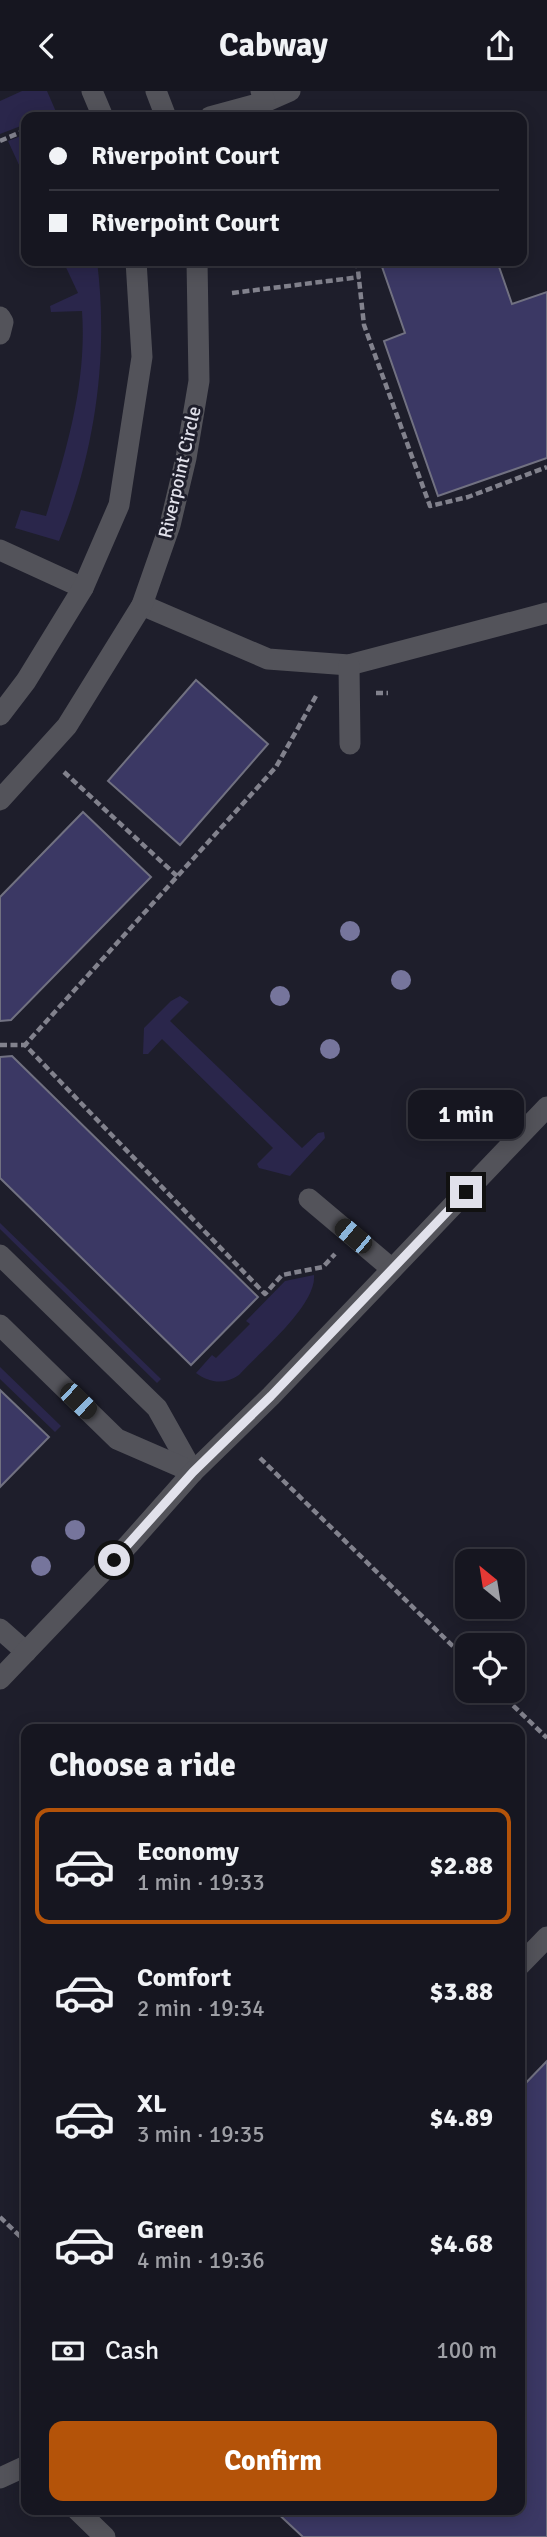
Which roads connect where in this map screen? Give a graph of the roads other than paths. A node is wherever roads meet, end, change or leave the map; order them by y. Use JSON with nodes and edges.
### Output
{"nodes":[{"id":1,"x":92,"y":91,"type":"edge"},
{"id":2,"x":156,"y":91,"type":"edge"},
{"id":3,"x":290,"y":91,"type":"edge"},
{"id":4,"x":263,"y":97,"type":"edge"},
{"id":5,"x":101,"y":112,"type":"edge"},
{"id":6,"x":164,"y":112,"type":"edge"},
{"id":7,"x":223,"y":112,"type":"edge"},
{"id":8,"x":136,"y":266,"type":"edge"},
{"id":9,"x":197,"y":266,"type":"edge"},
{"id":10,"x":0,"y":317,"type":"edge"},
{"id":11,"x":0,"y":334,"type":"edge"},
{"id":12,"x":0,"y":550,"type":"edge"},
{"id":13,"x":83,"y":588,"type":"junction"},
{"id":14,"x":142,"y":605,"type":"junction"},
{"id":15,"x":547,"y":613,"type":"edge"},
{"id":16,"x":349,"y":665,"type":"junction"},
{"id":17,"x":0,"y":715,"type":"edge"},
{"id":18,"x":350,"y":744,"type":"dead end"},
{"id":19,"x":0,"y":800,"type":"edge"},
{"id":20,"x":547,"y":1107,"type":"edge"},
{"id":21,"x":309,"y":1199,"type":"dead end"},
{"id":22,"x":0,"y":1255,"type":"edge"},
{"id":23,"x":393,"y":1269,"type":"junction"},
{"id":24,"x":0,"y":1325,"type":"edge"},
{"id":25,"x":193,"y":1472,"type":"junction"},
{"id":26,"x":0,"y":1629,"type":"edge"},
{"id":27,"x":26,"y":1652,"type":"junction"},
{"id":28,"x":0,"y":1679,"type":"edge"},
{"id":29,"x":547,"y":1937,"type":"edge"},
{"id":30,"x":525,"y":1960,"type":"edge"},
{"id":31,"x":21,"y":2468,"type":"edge"},
{"id":32,"x":0,"y":2478,"type":"edge"},
{"id":33,"x":82,"y":2515,"type":"edge"},
{"id":34,"x":106,"y":2537,"type":"edge"}],
"edges":[{"from":1,"to":5,"type":"street"},
{"from":2,"to":6,"type":"street"},
{"from":3,"to":4,"type":"street"},
{"from":4,"to":7,"type":"street"},
{"from":8,"to":13,"type":"street"},
{"from":9,"to":14,"type":"street","name":"Riverpoint Circle"},
{"from":10,"to":11,"type":"street"},
{"from":12,"to":13,"type":"street"},
{"from":13,"to":17,"type":"street"},
{"from":14,"to":16,"type":"street"},
{"from":14,"to":19,"type":"street","name":"Riverpoint Circle"},
{"from":15,"to":16,"type":"street"},
{"from":16,"to":18,"type":"street"},
{"from":20,"to":23,"type":"street"},
{"from":21,"to":23,"type":"street"},
{"from":22,"to":25,"type":"street"},
{"from":23,"to":25,"type":"street"},
{"from":24,"to":25,"type":"street"},
{"from":25,"to":27,"type":"street"},
{"from":26,"to":27,"type":"street"},
{"from":27,"to":28,"type":"street"},
{"from":29,"to":30,"type":"street"},
{"from":31,"to":32,"type":"street"},
{"from":33,"to":34,"type":"street"}]}
